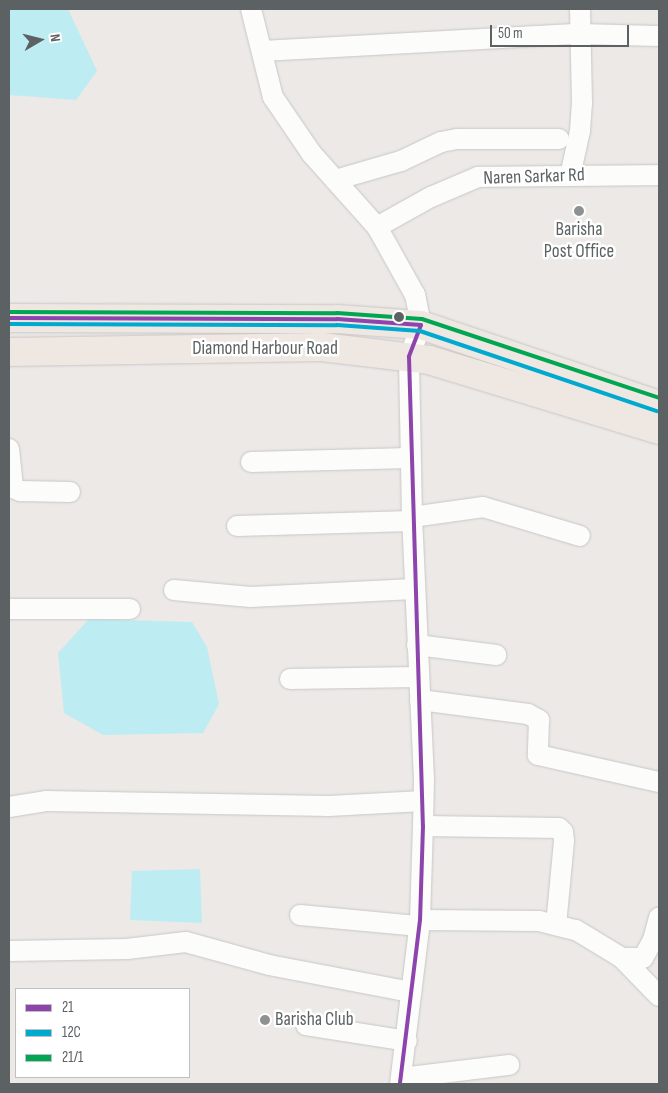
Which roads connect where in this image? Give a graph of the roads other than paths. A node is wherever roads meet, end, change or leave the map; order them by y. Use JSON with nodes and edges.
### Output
{"nodes":[{"id":1,"x":252,"y":9,"type":"edge"},
{"id":2,"x":580,"y":9,"type":"edge"},
{"id":3,"x":579,"y":34,"type":"junction"},
{"id":4,"x":659,"y":36,"type":"edge"},
{"id":5,"x":262,"y":51,"type":"junction"},
{"id":6,"x":559,"y":139,"type":"dead end"},
{"id":7,"x":659,"y":175,"type":"edge"},
{"id":8,"x":570,"y":176,"type":"junction"},
{"id":9,"x":336,"y":180,"type":"junction"},
{"id":10,"x":378,"y":227,"type":"junction"},
{"id":11,"x":9,"y":318,"type":"edge"},
{"id":12,"x":421,"y":325,"type":"junction"},
{"id":13,"x":9,"y":352,"type":"edge"},
{"id":14,"x":409,"y":357,"type":"junction"},
{"id":15,"x":600,"y":398,"type":"junction"},
{"id":16,"x":659,"y":405,"type":"edge"},
{"id":17,"x":659,"y":430,"type":"edge"},
{"id":18,"x":9,"y":449,"type":"edge"},
{"id":19,"x":410,"y":458,"type":"junction"},
{"id":20,"x":251,"y":462,"type":"dead end"},
{"id":21,"x":70,"y":492,"type":"dead end"},
{"id":22,"x":412,"y":519,"type":"junction"},
{"id":23,"x":238,"y":526,"type":"dead end"},
{"id":24,"x":580,"y":536,"type":"dead end"},
{"id":25,"x":414,"y":588,"type":"junction"},
{"id":26,"x":174,"y":590,"type":"dead end"},
{"id":27,"x":9,"y":609,"type":"edge"},
{"id":28,"x":130,"y":609,"type":"dead end"},
{"id":29,"x":417,"y":645,"type":"junction"},
{"id":30,"x":496,"y":655,"type":"dead end"},
{"id":31,"x":419,"y":677,"type":"junction"},
{"id":32,"x":290,"y":679,"type":"dead end"},
{"id":33,"x":420,"y":700,"type":"junction"},
{"id":34,"x":659,"y":782,"type":"edge"},
{"id":35,"x":423,"y":801,"type":"junction"},
{"id":36,"x":9,"y":807,"type":"edge"},
{"id":37,"x":423,"y":826,"type":"junction"},
{"id":38,"x":300,"y":915,"type":"dead end"},
{"id":39,"x":659,"y":918,"type":"edge"},
{"id":40,"x":420,"y":923,"type":"junction"},
{"id":41,"x":556,"y":925,"type":"junction"},
{"id":42,"x":9,"y":951,"type":"edge"},
{"id":43,"x":622,"y":958,"type":"junction"},
{"id":44,"x":411,"y":992,"type":"junction"},
{"id":45,"x":659,"y":996,"type":"edge"},
{"id":46,"x":314,"y":1021,"type":"dead end"},
{"id":47,"x":407,"y":1036,"type":"junction"},
{"id":48,"x":510,"y":1065,"type":"dead end"},
{"id":49,"x":400,"y":1081,"type":"edge"}],
"edges":[{"from":1,"to":5,"type":"street"},
{"from":2,"to":3,"type":"street"},
{"from":3,"to":4,"type":"street"},
{"from":3,"to":5,"type":"street"},
{"from":3,"to":8,"type":"street"},
{"from":5,"to":9,"type":"street"},
{"from":6,"to":9,"type":"street"},
{"from":7,"to":8,"type":"street","name":"Naren Sarkar Rd"},
{"from":8,"to":10,"type":"street","name":"Naren Sarkar Rd"},
{"from":9,"to":10,"type":"street"},
{"from":10,"to":12,"type":"street"},
{"from":11,"to":12,"type":"highway","name":"Diamond Harbour Road"},
{"from":12,"to":14,"type":"street"},
{"from":12,"to":15,"type":"highway","name":"Diamond Harbour Road"},
{"from":13,"to":14,"type":"highway","name":"Diamond Harbour Road"},
{"from":14,"to":15,"type":"highway","name":"Diamond Harbour Road"},
{"from":14,"to":19,"type":"street"},
{"from":15,"to":16,"type":"highway","name":"Diamond Harbour Road"},
{"from":15,"to":17,"type":"highway","name":"Diamond Harbour Road"},
{"from":18,"to":21,"type":"street"},
{"from":19,"to":20,"type":"street"},
{"from":19,"to":22,"type":"street"},
{"from":22,"to":23,"type":"street"},
{"from":22,"to":24,"type":"street"},
{"from":22,"to":25,"type":"street"},
{"from":25,"to":26,"type":"street"},
{"from":25,"to":29,"type":"street"},
{"from":27,"to":28,"type":"street"},
{"from":29,"to":30,"type":"street"},
{"from":29,"to":31,"type":"street"},
{"from":31,"to":32,"type":"street"},
{"from":31,"to":33,"type":"street"},
{"from":33,"to":34,"type":"street"},
{"from":33,"to":35,"type":"street"},
{"from":35,"to":36,"type":"street"},
{"from":35,"to":37,"type":"street"},
{"from":37,"to":40,"type":"street"},
{"from":37,"to":41,"type":"street"},
{"from":38,"to":40,"type":"street"},
{"from":39,"to":43,"type":"street"},
{"from":40,"to":41,"type":"street"},
{"from":40,"to":44,"type":"street"},
{"from":41,"to":43,"type":"street"},
{"from":42,"to":44,"type":"street"},
{"from":43,"to":45,"type":"street"},
{"from":44,"to":47,"type":"street"},
{"from":46,"to":47,"type":"street"},
{"from":47,"to":49,"type":"street"},
{"from":48,"to":49,"type":"street"}]}
